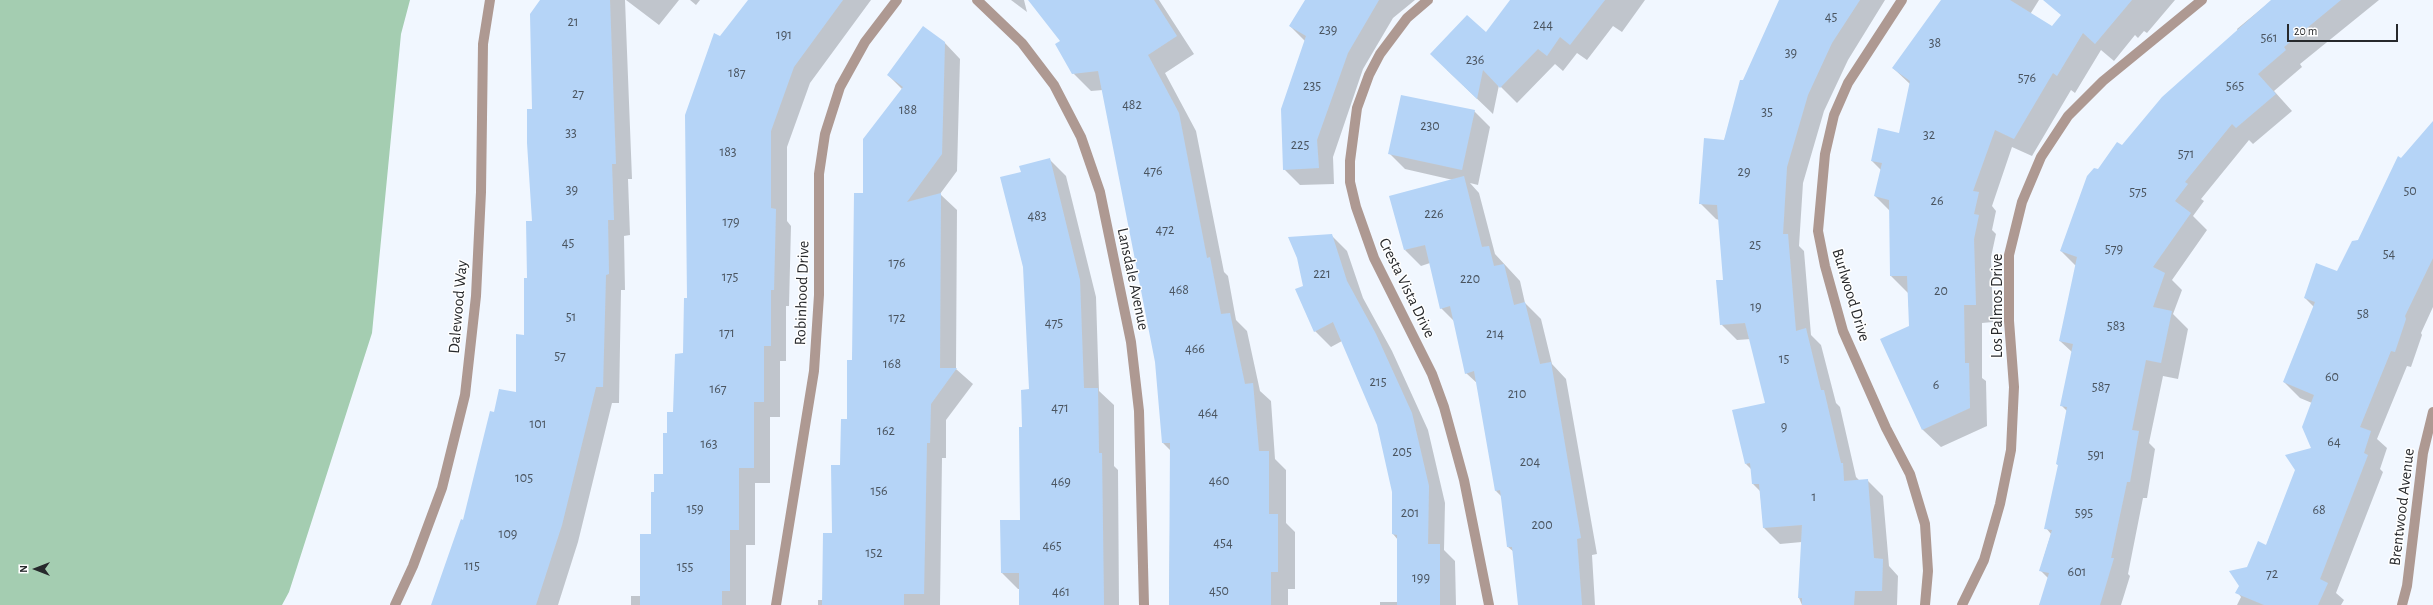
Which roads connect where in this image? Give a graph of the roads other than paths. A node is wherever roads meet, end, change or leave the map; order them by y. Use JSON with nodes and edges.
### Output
{"nodes":[{"id":1,"x":490,"y":0,"type":"edge"},
{"id":2,"x":897,"y":0,"type":"edge"},
{"id":3,"x":977,"y":0,"type":"edge"},
{"id":4,"x":1428,"y":0,"type":"edge"},
{"id":5,"x":1902,"y":0,"type":"edge"},
{"id":6,"x":2202,"y":0,"type":"edge"},
{"id":7,"x":2433,"y":412,"type":"edge"},
{"id":8,"x":395,"y":605,"type":"edge"},
{"id":9,"x":776,"y":605,"type":"edge"},
{"id":10,"x":1144,"y":605,"type":"edge"},
{"id":11,"x":1489,"y":605,"type":"edge"},
{"id":12,"x":1925,"y":605,"type":"edge"},
{"id":13,"x":1962,"y":605,"type":"edge"},
{"id":14,"x":2402,"y":605,"type":"edge"}],
"edges":[{"from":1,"to":8,"type":"street","name":"Dalewood Way"},
{"from":2,"to":9,"type":"street","name":"Robinhood Drive"},
{"from":3,"to":10,"type":"street","name":"Lansdale Avenue"},
{"from":4,"to":11,"type":"street","name":"Cresta Vista Drive"},
{"from":5,"to":12,"type":"street","name":"Burlwood Drive"},
{"from":6,"to":13,"type":"street","name":"Los Palmos Drive"},
{"from":7,"to":14,"type":"street","name":"Brentwood Avenue"}]}
